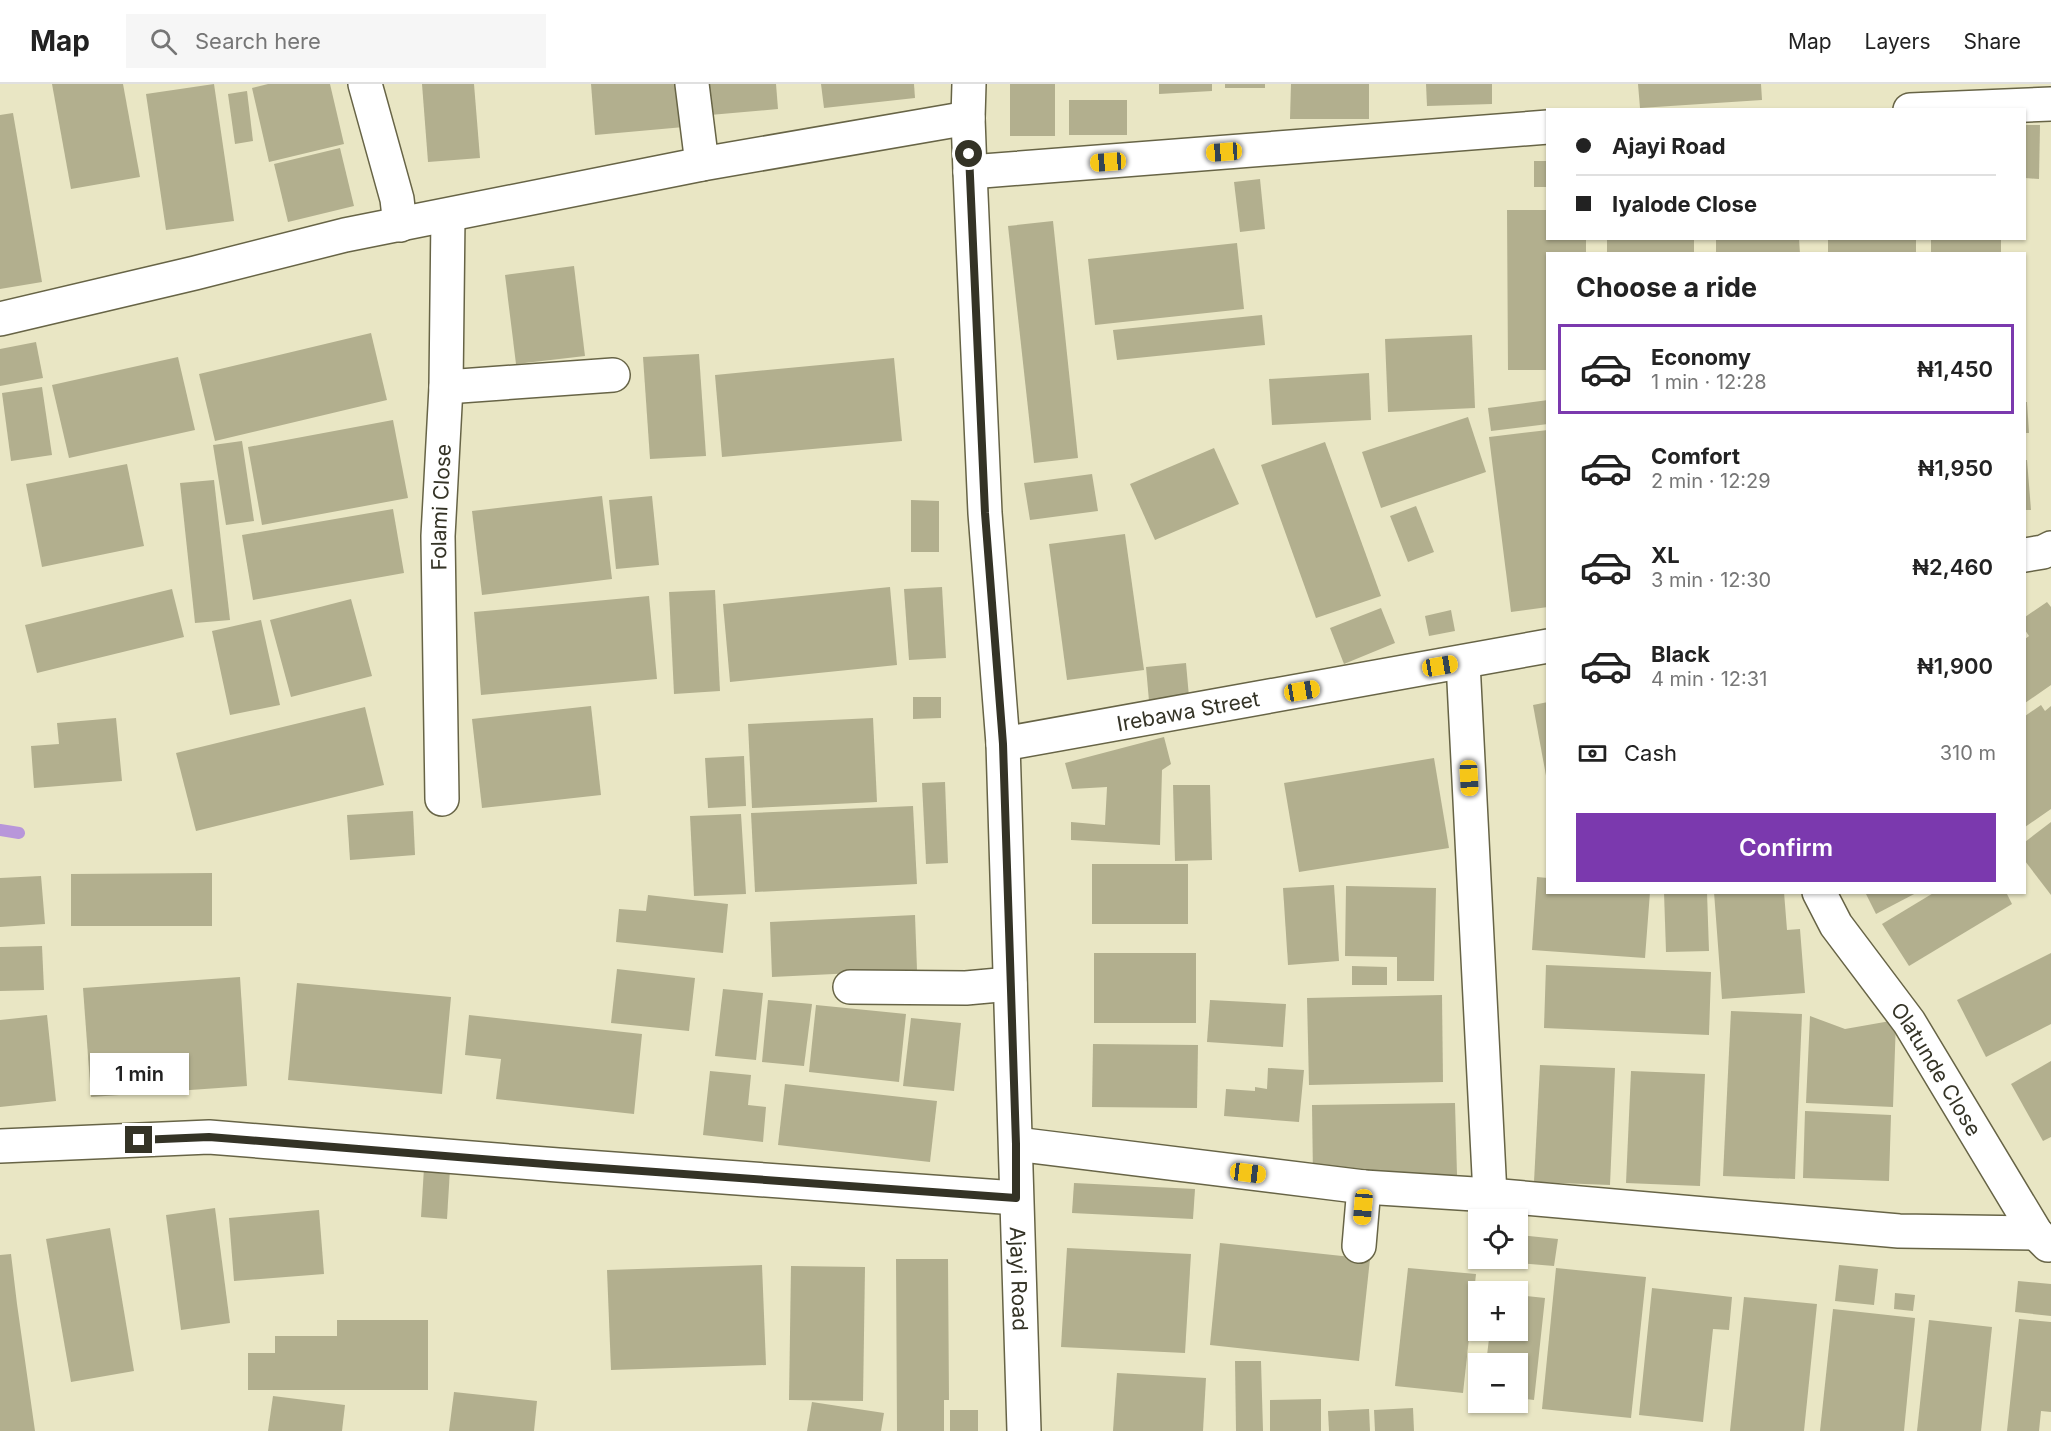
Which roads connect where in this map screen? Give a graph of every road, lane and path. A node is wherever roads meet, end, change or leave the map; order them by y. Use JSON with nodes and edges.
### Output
{"nodes":[{"id":1,"x":366,"y":84,"type":"edge"},
{"id":2,"x":692,"y":84,"type":"edge"},
{"id":3,"x":969,"y":84,"type":"edge"},
{"id":4,"x":2051,"y":104,"type":"edge"},
{"id":5,"x":1957,"y":108,"type":"edge"},
{"id":6,"x":968,"y":118,"type":"junction"},
{"id":7,"x":1546,"y":127,"type":"edge"},
{"id":8,"x":702,"y":164,"type":"junction"},
{"id":9,"x":970,"y":172,"type":"junction"},
{"id":10,"x":448,"y":216,"type":"junction"},
{"id":11,"x":400,"y":225,"type":"junction"},
{"id":12,"x":0,"y":319,"type":"edge"},
{"id":13,"x":614,"y":375,"type":"dead end"},
{"id":14,"x":446,"y":387,"type":"junction"},
{"id":15,"x":1546,"y":646,"type":"edge"},
{"id":16,"x":1464,"y":662,"type":"junction"},
{"id":17,"x":1003,"y":744,"type":"junction"},
{"id":18,"x":442,"y":799,"type":"dead end"},
{"id":19,"x":1820,"y":894,"type":"edge"},
{"id":20,"x":1010,"y":984,"type":"junction"},
{"id":21,"x":850,"y":987,"type":"dead end"},
{"id":22,"x":1016,"y":1144,"type":"junction"},
{"id":23,"x":0,"y":1146,"type":"edge"},
{"id":24,"x":1365,"y":1187,"type":"junction"},
{"id":25,"x":1490,"y":1195,"type":"junction"},
{"id":26,"x":1016,"y":1198,"type":"junction"},
{"id":27,"x":2043,"y":1241,"type":"edge"},
{"id":28,"x":1359,"y":1246,"type":"dead end"},
{"id":29,"x":1024,"y":1431,"type":"edge"}],
"edges":[{"from":1,"to":11,"type":"street"},
{"from":2,"to":8,"type":"street"},
{"from":3,"to":6,"type":"street","name":"Ajayi Road"},
{"from":4,"to":5,"type":"street"},
{"from":6,"to":8,"type":"street"},
{"from":6,"to":9,"type":"street","name":"Ajayi Road"},
{"from":7,"to":9,"type":"street"},
{"from":8,"to":10,"type":"street"},
{"from":9,"to":17,"type":"street","name":"Ajayi Road"},
{"from":10,"to":11,"type":"street"},
{"from":10,"to":14,"type":"street","name":"Folami Close"},
{"from":11,"to":12,"type":"street"},
{"from":13,"to":14,"type":"street"},
{"from":14,"to":18,"type":"street","name":"Folami Close"},
{"from":15,"to":16,"type":"street","name":"Irebawa Street"},
{"from":16,"to":17,"type":"street","name":"Irebawa Street"},
{"from":16,"to":25,"type":"street"},
{"from":17,"to":20,"type":"street","name":"Ajayi Road"},
{"from":19,"to":27,"type":"street","name":"Olatunde Close"},
{"from":20,"to":21,"type":"street"},
{"from":20,"to":22,"type":"street","name":"Ajayi Road"},
{"from":22,"to":24,"type":"street"},
{"from":22,"to":26,"type":"street","name":"Ajayi Road"},
{"from":23,"to":26,"type":"street"},
{"from":24,"to":25,"type":"street"},
{"from":24,"to":28,"type":"street"},
{"from":25,"to":27,"type":"street"},
{"from":26,"to":29,"type":"street","name":"Ajayi Road"}]}
